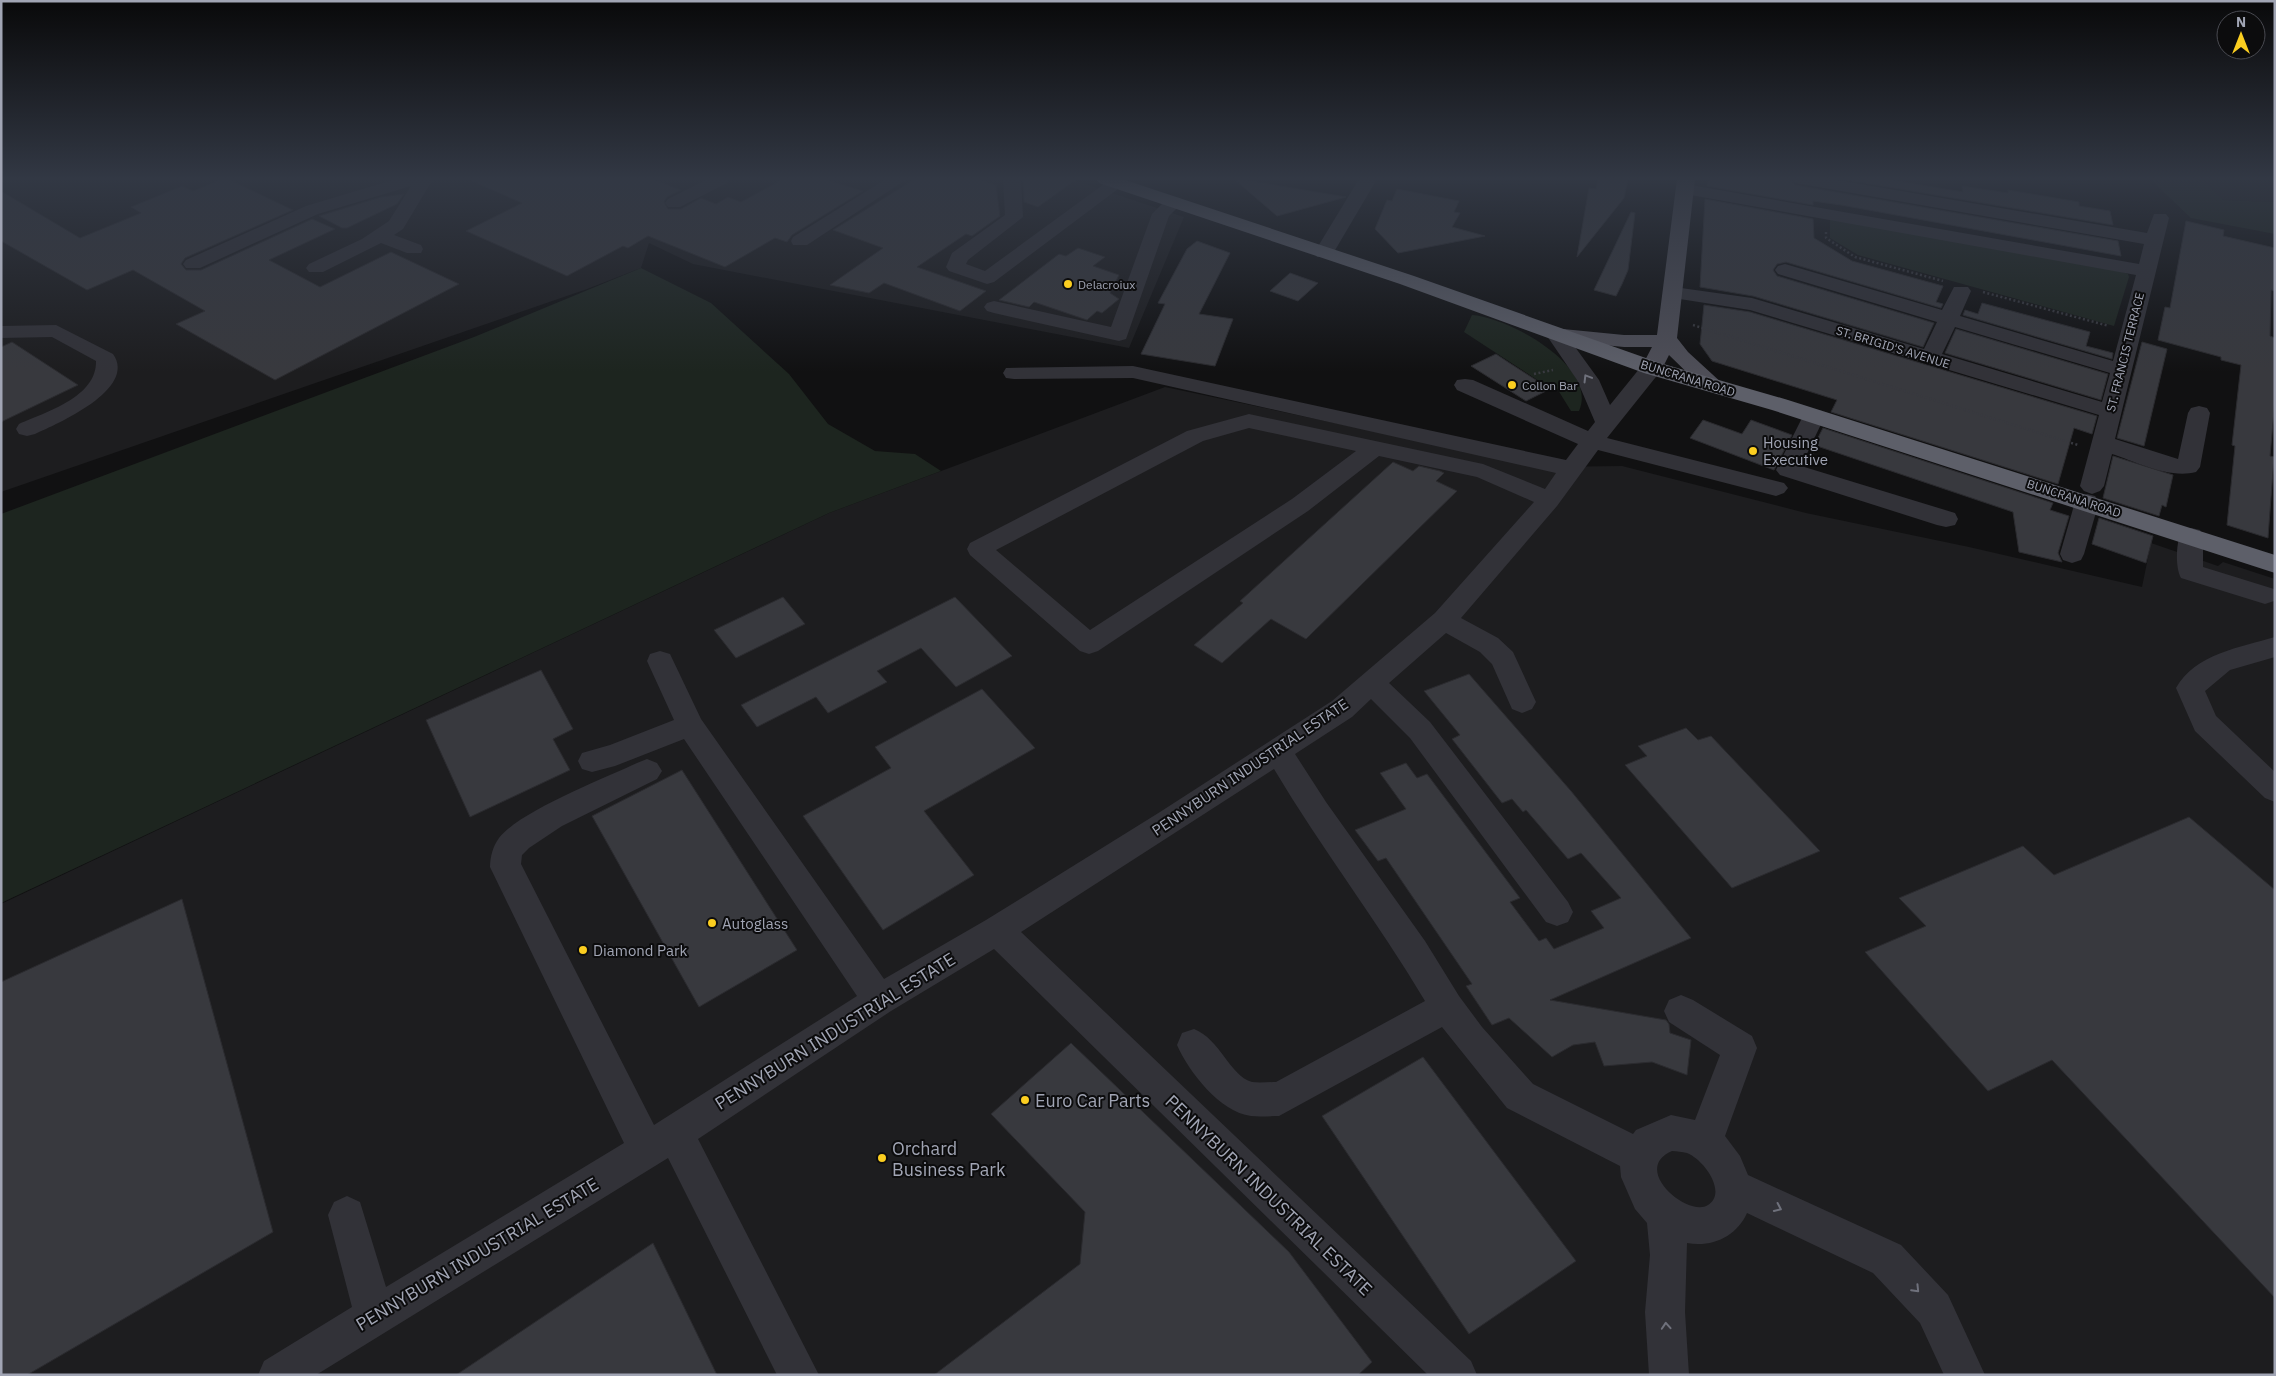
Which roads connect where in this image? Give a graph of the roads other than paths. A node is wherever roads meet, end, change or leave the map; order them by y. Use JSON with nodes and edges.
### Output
{"nodes":[{"id":1,"x":239,"y":243,"type":"edge"},
{"id":2,"x":371,"y":243,"type":"edge"},
{"id":3,"x":399,"y":243,"type":"edge"},
{"id":4,"x":978,"y":243,"type":"edge"},
{"id":5,"x":1031,"y":243,"type":"edge"},
{"id":6,"x":1151,"y":243,"type":"edge"},
{"id":7,"x":1295,"y":243,"type":"edge"},
{"id":8,"x":1330,"y":243,"type":"edge"},
{"id":9,"x":1680,"y":243,"type":"edge"},
{"id":10,"x":1999,"y":243,"type":"edge"},
{"id":11,"x":2153,"y":243,"type":"edge"},
{"id":12,"x":414,"y":249,"type":"dead end"},
{"id":13,"x":1324,"y":253,"type":"junction"},
{"id":14,"x":193,"y":264,"type":"dead end"},
{"id":15,"x":316,"y":268,"type":"dead end"},
{"id":16,"x":1785,"y":270,"type":"dead end"},
{"id":17,"x":2146,"y":271,"type":"junction"},
{"id":18,"x":1961,"y":291,"type":"dead end"},
{"id":19,"x":1674,"y":294,"type":"junction"},
{"id":20,"x":994,"y":307,"type":"dead end"},
{"id":21,"x":1948,"y":318,"type":"junction"},
{"id":22,"x":1,"y":332,"type":"edge"},
{"id":23,"x":1559,"y":334,"type":"junction"},
{"id":24,"x":1664,"y":342,"type":"junction"},
{"id":25,"x":1930,"y":358,"type":"junction"},
{"id":26,"x":2121,"y":370,"type":"junction"},
{"id":27,"x":1014,"y":373,"type":"dead end"},
{"id":28,"x":1465,"y":386,"type":"dead end"},
{"id":29,"x":1713,"y":386,"type":"junction"},
{"id":30,"x":2109,"y":411,"type":"junction"},
{"id":31,"x":2199,"y":413,"type":"dead end"},
{"id":32,"x":1814,"y":416,"type":"junction"},
{"id":33,"x":27,"y":430,"type":"dead end"},
{"id":34,"x":1599,"y":432,"type":"junction"},
{"id":35,"x":1375,"y":448,"type":"junction"},
{"id":36,"x":2102,"y":448,"type":"junction"},
{"id":37,"x":1571,"y":469,"type":"junction"},
{"id":38,"x":1776,"y":488,"type":"dead end"},
{"id":39,"x":2089,"y":494,"type":"junction"},
{"id":40,"x":1549,"y":500,"type":"junction"},
{"id":41,"x":1946,"y":519,"type":"dead end"},
{"id":42,"x":2191,"y":536,"type":"junction"},
{"id":43,"x":2072,"y":554,"type":"dead end"},
{"id":44,"x":2275,"y":564,"type":"edge"},
{"id":45,"x":2265,"y":595,"type":"dead end"},
{"id":46,"x":1444,"y":620,"type":"junction"},
{"id":47,"x":2275,"y":647,"type":"edge"},
{"id":48,"x":660,"y":661,"type":"dead end"},
{"id":49,"x":1372,"y":683,"type":"junction"},
{"id":50,"x":1522,"y":702,"type":"dead end"},
{"id":51,"x":690,"y":725,"type":"junction"},
{"id":52,"x":1278,"y":751,"type":"junction"},
{"id":53,"x":592,"y":761,"type":"dead end"},
{"id":54,"x":647,"y":771,"type":"dead end"},
{"id":55,"x":2275,"y":790,"type":"edge"},
{"id":56,"x":1557,"y":912,"type":"dead end"},
{"id":57,"x":997,"y":930,"type":"junction"},
{"id":58,"x":879,"y":1000,"type":"junction"},
{"id":59,"x":1448,"y":1007,"type":"junction"},
{"id":60,"x":1681,"y":1010,"type":"dead end"},
{"id":61,"x":1194,"y":1044,"type":"dead end"},
{"id":62,"x":661,"y":1142,"type":"junction"},
{"id":63,"x":1704,"y":1143,"type":"junction"},
{"id":64,"x":1639,"y":1156,"type":"junction"},
{"id":65,"x":1734,"y":1187,"type":"junction"},
{"id":66,"x":1665,"y":1215,"type":"junction"},
{"id":67,"x":347,"y":1216,"type":"dead end"},
{"id":68,"x":374,"y":1317,"type":"junction"},
{"id":69,"x":278,"y":1375,"type":"edge"},
{"id":70,"x":799,"y":1375,"type":"edge"},
{"id":71,"x":1457,"y":1375,"type":"edge"},
{"id":72,"x":1669,"y":1375,"type":"edge"},
{"id":73,"x":1965,"y":1375,"type":"edge"}],
"edges":[{"from":1,"to":14,"type":"street"},
{"from":2,"to":15,"type":"street"},
{"from":3,"to":12,"type":"street"},
{"from":4,"to":5,"type":"street"},
{"from":6,"to":20,"type":"street"},
{"from":7,"to":13,"type":"highway","name":"BUNCRANA ROAD"},
{"from":8,"to":13,"type":"street"},
{"from":9,"to":19,"type":"main road"},
{"from":10,"to":17,"type":"street"},
{"from":11,"to":17,"type":"street","name":"ST. FRANCIS TERRACE"},
{"from":13,"to":23,"type":"highway","name":"BUNCRANA ROAD"},
{"from":16,"to":21,"type":"street"},
{"from":17,"to":26,"type":"street","name":"ST. FRANCIS TERRACE"},
{"from":18,"to":21,"type":"street"},
{"from":19,"to":24,"type":"main road"},
{"from":19,"to":25,"type":"street","name":"ST. BRIGID'S AVENUE"},
{"from":21,"to":25,"type":"street"},
{"from":21,"to":26,"type":"street"},
{"from":22,"to":33,"type":"street"},
{"from":23,"to":24,"type":"highway","name":"BUNCRANA ROAD"},
{"from":23,"to":24,"type":"main road"},
{"from":34,"to":23,"type":"street","one_way":true},
{"from":24,"to":29,"type":"highway","name":"BUNCRANA ROAD"},
{"from":24,"to":29,"type":"main road"},
{"from":24,"to":34,"type":"street","name":"PENNYBURN INDUSTRIAL ESTATE"},
{"from":25,"to":30,"type":"street","name":"ST. BRIGID'S AVENUE"},
{"from":26,"to":30,"type":"street","name":"ST. FRANCIS TERRACE"},
{"from":27,"to":37,"type":"street"},
{"from":28,"to":34,"type":"street"},
{"from":29,"to":32,"type":"highway","name":"BUNCRANA ROAD"},
{"from":30,"to":36,"type":"street","name":"ST. FRANCIS TERRACE"},
{"from":31,"to":36,"type":"street"},
{"from":32,"to":39,"type":"highway","name":"BUNCRANA ROAD"},
{"from":32,"to":41,"type":"street"},
{"from":34,"to":37,"type":"street","name":"PENNYBURN INDUSTRIAL ESTATE"},
{"from":34,"to":38,"type":"street"},
{"from":35,"to":35,"type":"street"},
{"from":35,"to":40,"type":"street"},
{"from":36,"to":39,"type":"street","name":"ST. FRANCIS TERRACE"},
{"from":37,"to":40,"type":"street","name":"PENNYBURN INDUSTRIAL ESTATE"},
{"from":39,"to":42,"type":"highway","name":"BUNCRANA ROAD"},
{"from":39,"to":43,"type":"street","name":"ST. FRANCIS TERRACE"},
{"from":40,"to":46,"type":"street","name":"PENNYBURN INDUSTRIAL ESTATE"},
{"from":42,"to":44,"type":"highway","name":"BUNCRANA ROAD"},
{"from":42,"to":45,"type":"street"},
{"from":46,"to":49,"type":"street","name":"PENNYBURN INDUSTRIAL ESTATE"},
{"from":46,"to":50,"type":"street"},
{"from":47,"to":55,"type":"street"},
{"from":48,"to":51,"type":"street"},
{"from":49,"to":52,"type":"street","name":"PENNYBURN INDUSTRIAL ESTATE"},
{"from":49,"to":56,"type":"street"},
{"from":51,"to":53,"type":"street"},
{"from":51,"to":58,"type":"street"},
{"from":52,"to":57,"type":"street","name":"PENNYBURN INDUSTRIAL ESTATE"},
{"from":52,"to":59,"type":"street"},
{"from":54,"to":62,"type":"street"},
{"from":57,"to":58,"type":"street","name":"PENNYBURN INDUSTRIAL ESTATE"},
{"from":57,"to":71,"type":"street","name":"PENNYBURN INDUSTRIAL ESTATE"},
{"from":58,"to":62,"type":"street","name":"PENNYBURN INDUSTRIAL ESTATE"},
{"from":59,"to":61,"type":"street"},
{"from":59,"to":64,"type":"street"},
{"from":60,"to":63,"type":"street"},
{"from":62,"to":68,"type":"street","name":"PENNYBURN INDUSTRIAL ESTATE"},
{"from":62,"to":70,"type":"street"},
{"from":63,"to":64,"type":"street"},
{"from":63,"to":65,"type":"street"},
{"from":64,"to":66,"type":"street"},
{"from":65,"to":66,"type":"street"},
{"from":65,"to":73,"type":"street","one_way":true},
{"from":72,"to":66,"type":"street","one_way":true},
{"from":67,"to":68,"type":"street"},
{"from":68,"to":69,"type":"street","name":"PENNYBURN INDUSTRIAL ESTATE"}]}
